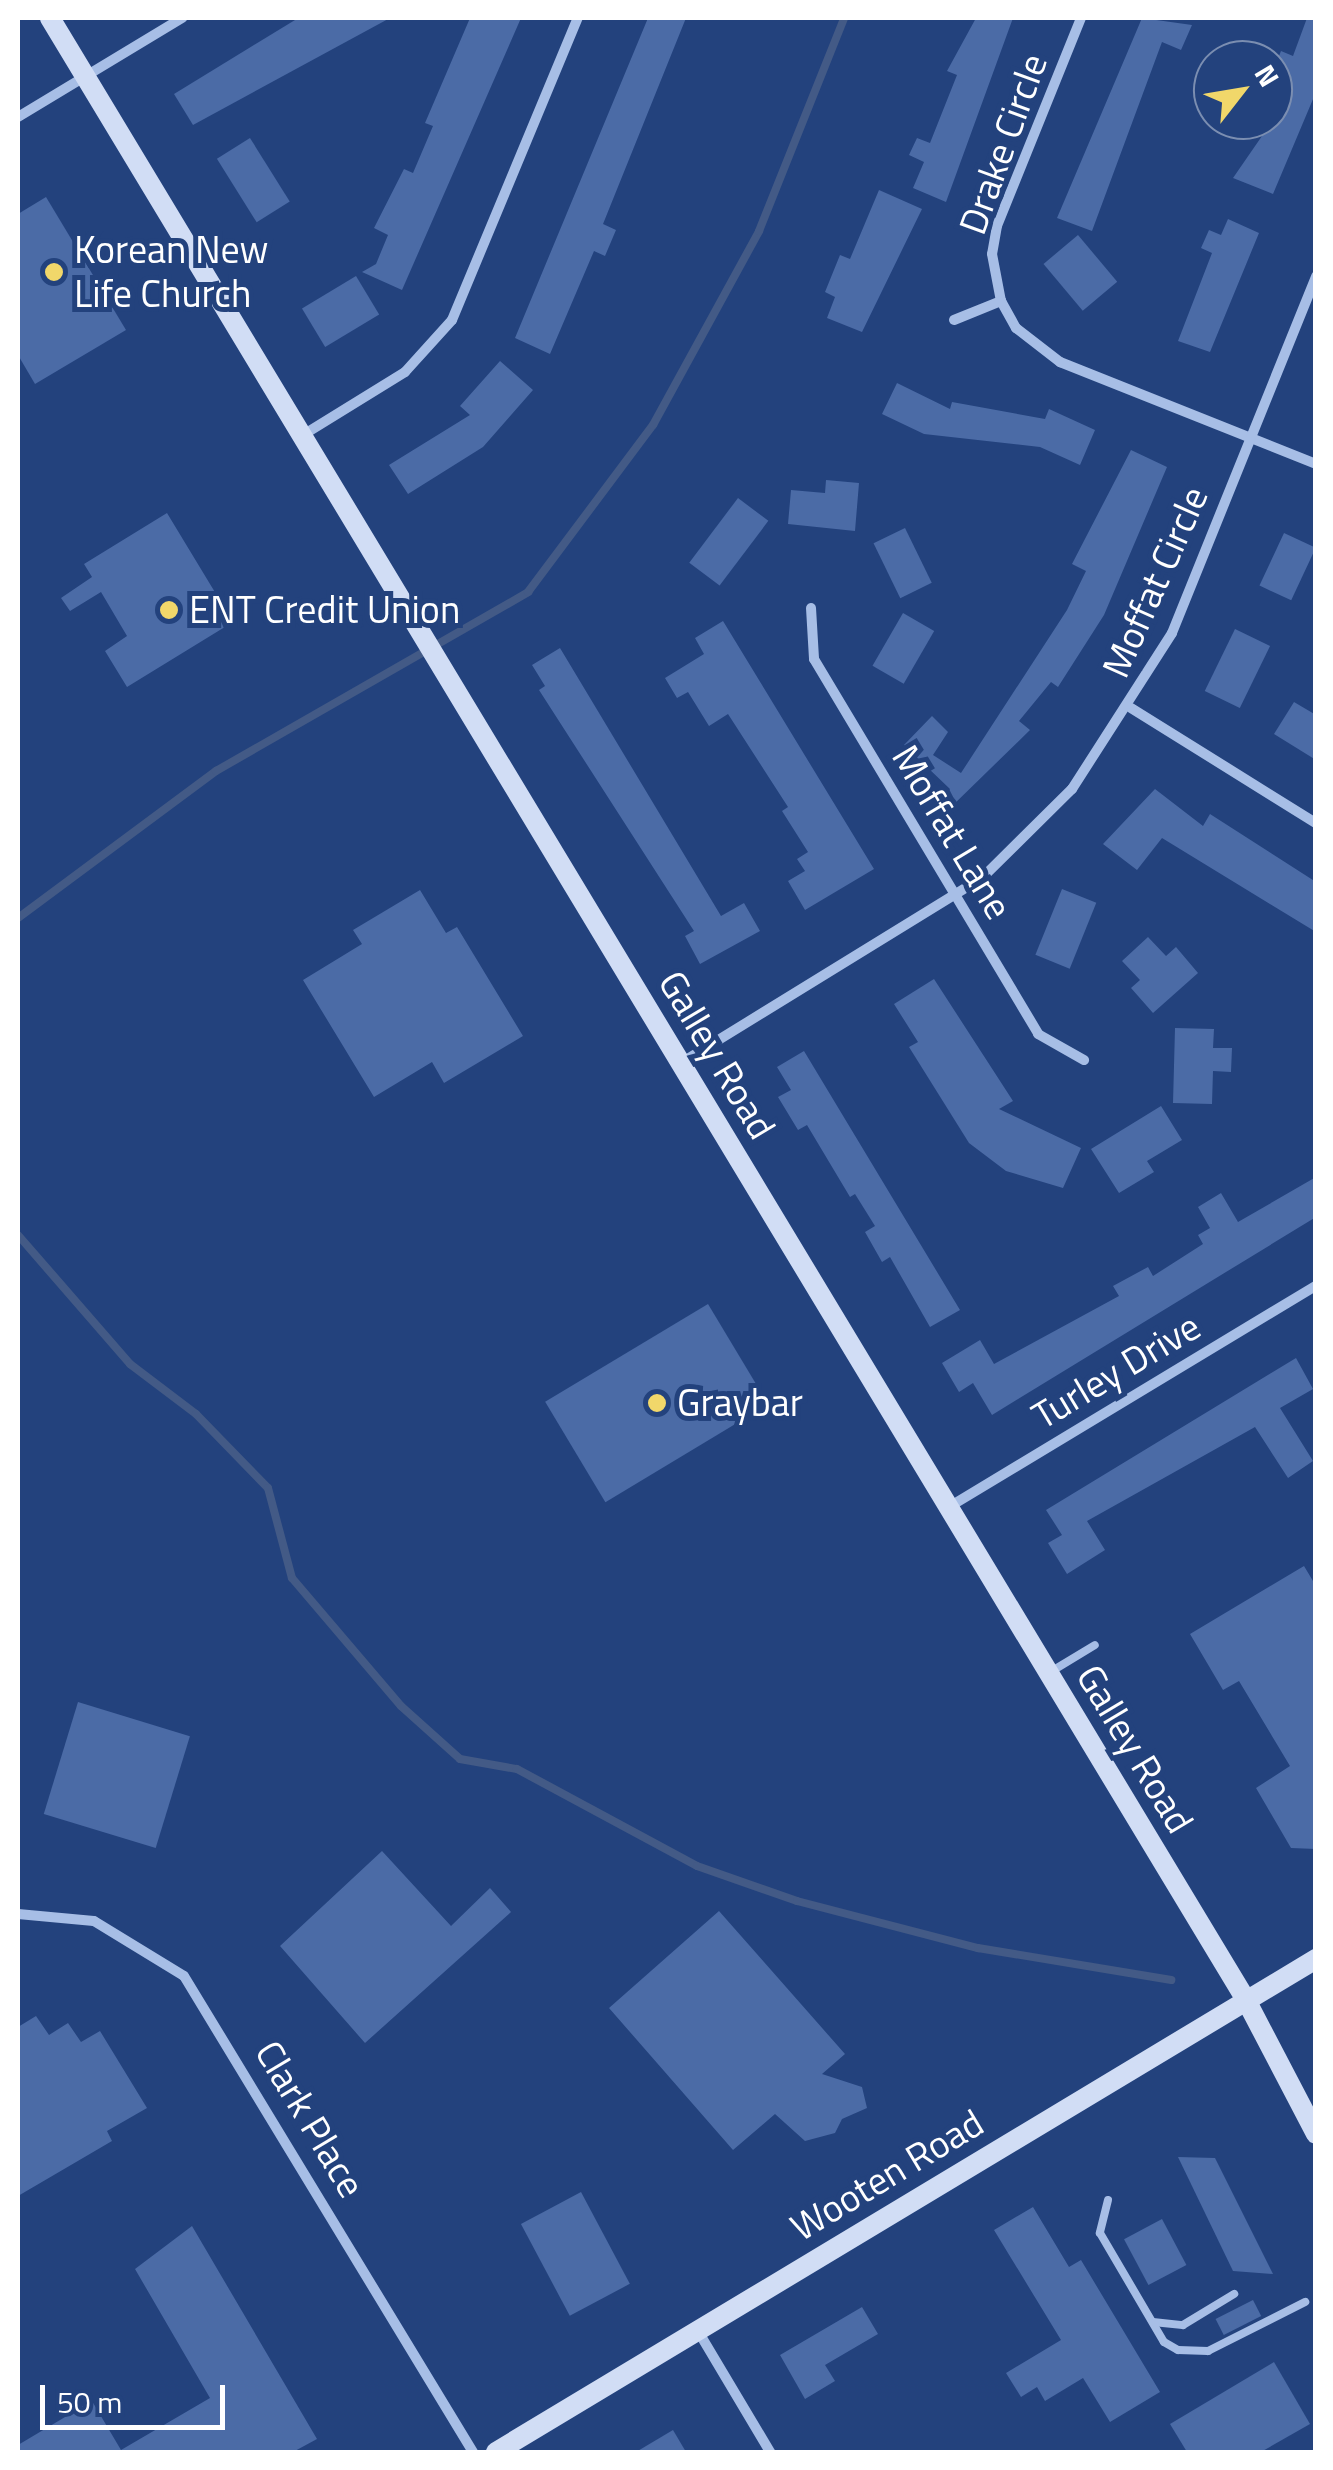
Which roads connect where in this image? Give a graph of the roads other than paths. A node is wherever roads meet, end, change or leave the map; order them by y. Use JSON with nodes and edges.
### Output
{"nodes":[{"id":1,"x":50,"y":18,"type":"edge"},
{"id":2,"x":182,"y":18,"type":"edge"},
{"id":3,"x":578,"y":18,"type":"edge"},
{"id":4,"x":1081,"y":18,"type":"edge"},
{"id":5,"x":86,"y":76,"type":"junction"},
{"id":6,"x":18,"y":116,"type":"edge"},
{"id":7,"x":1316,"y":276,"type":"edge"},
{"id":8,"x":1000,"y":301,"type":"junction"},
{"id":9,"x":954,"y":320,"type":"dead end"},
{"id":10,"x":303,"y":435,"type":"junction"},
{"id":11,"x":1249,"y":437,"type":"junction"},
{"id":12,"x":1316,"y":464,"type":"edge"},
{"id":13,"x":810,"y":608,"type":"dead end"},
{"id":14,"x":1131,"y":708,"type":"junction"},
{"id":15,"x":1316,"y":823,"type":"edge"},
{"id":16,"x":956,"y":896,"type":"junction"},
{"id":17,"x":1084,"y":1060,"type":"dead end"},
{"id":18,"x":681,"y":1063,"type":"junction"},
{"id":19,"x":1316,"y":1286,"type":"edge"},
{"id":20,"x":948,"y":1508,"type":"junction"},
{"id":21,"x":1095,"y":1645,"type":"dead end"},
{"id":22,"x":1048,"y":1673,"type":"junction"},
{"id":23,"x":18,"y":1914,"type":"edge"},
{"id":24,"x":1316,"y":1959,"type":"edge"},
{"id":25,"x":1246,"y":2000,"type":"junction"},
{"id":26,"x":1316,"y":2134,"type":"edge"},
{"id":27,"x":1108,"y":2200,"type":"dead end"},
{"id":28,"x":1234,"y":2294,"type":"dead end"},
{"id":29,"x":1305,"y":2302,"type":"dead end"},
{"id":30,"x":1152,"y":2322,"type":"junction"},
{"id":31,"x":697,"y":2330,"type":"junction"},
{"id":32,"x":472,"y":2452,"type":"edge"},
{"id":33,"x":496,"y":2452,"type":"edge"},
{"id":34,"x":770,"y":2452,"type":"edge"}],
"edges":[{"from":1,"to":5,"type":"main road","name":"Galley Road"},
{"from":2,"to":5,"type":"street"},
{"from":3,"to":10,"type":"street"},
{"from":4,"to":8,"type":"street","name":"Drake Circle"},
{"from":5,"to":6,"type":"street"},
{"from":5,"to":10,"type":"main road","name":"Galley Road"},
{"from":7,"to":11,"type":"street","name":"Moffat Circle"},
{"from":8,"to":9,"type":"street"},
{"from":8,"to":11,"type":"street","name":"Drake Circle"},
{"from":10,"to":18,"type":"main road","name":"Galley Road"},
{"from":11,"to":12,"type":"street","name":"Drake Circle"},
{"from":11,"to":14,"type":"street","name":"Moffat Circle"},
{"from":13,"to":16,"type":"street","name":"Moffat Lane"},
{"from":14,"to":15,"type":"street"},
{"from":14,"to":16,"type":"street","name":"Moffat Circle"},
{"from":16,"to":17,"type":"street","name":"Moffat Lane"},
{"from":16,"to":18,"type":"street","name":"Moffat Circle"},
{"from":18,"to":20,"type":"main road","name":"Galley Road"},
{"from":19,"to":20,"type":"street","name":"Turley Drive"},
{"from":20,"to":22,"type":"main road","name":"Galley Road"},
{"from":21,"to":22,"type":"lane"},
{"from":22,"to":25,"type":"main road","name":"Galley Road"},
{"from":23,"to":32,"type":"street","name":"Clark Place"},
{"from":24,"to":25,"type":"main road","name":"Wooten Road"},
{"from":25,"to":26,"type":"main road","name":"Galley Road"},
{"from":25,"to":31,"type":"main road","name":"Wooten Road"},
{"from":27,"to":30,"type":"lane"},
{"from":28,"to":30,"type":"lane"},
{"from":29,"to":30,"type":"lane"},
{"from":31,"to":33,"type":"main road","name":"Wooten Road"},
{"from":31,"to":34,"type":"street"}]}
